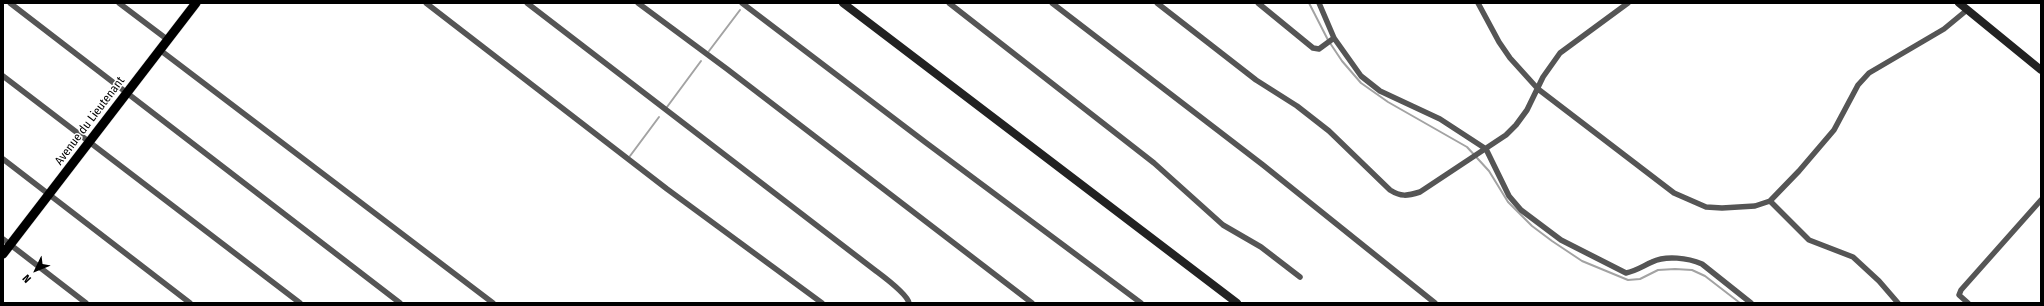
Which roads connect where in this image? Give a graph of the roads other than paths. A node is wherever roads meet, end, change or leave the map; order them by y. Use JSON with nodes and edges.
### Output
{"nodes":[{"id":1,"x":10,"y":3,"type":"edge"},
{"id":2,"x":119,"y":3,"type":"edge"},
{"id":3,"x":196,"y":3,"type":"edge"},
{"id":4,"x":426,"y":3,"type":"edge"},
{"id":5,"x":527,"y":3,"type":"edge"},
{"id":6,"x":638,"y":3,"type":"edge"},
{"id":7,"x":742,"y":3,"type":"edge"},
{"id":8,"x":843,"y":3,"type":"edge"},
{"id":9,"x":949,"y":3,"type":"edge"},
{"id":10,"x":1052,"y":3,"type":"edge"},
{"id":11,"x":1157,"y":3,"type":"edge"},
{"id":12,"x":1258,"y":3,"type":"edge"},
{"id":13,"x":1318,"y":3,"type":"edge"},
{"id":14,"x":1478,"y":3,"type":"edge"},
{"id":15,"x":1628,"y":3,"type":"edge"},
{"id":16,"x":1958,"y":3,"type":"edge"},
{"id":17,"x":1967,"y":10,"type":"junction"},
{"id":18,"x":1334,"y":38,"type":"junction"},
{"id":19,"x":168,"y":40,"type":"junction"},
{"id":20,"x":160,"y":50,"type":"junction"},
{"id":21,"x":2041,"y":70,"type":"edge"},
{"id":22,"x":3,"y":76,"type":"edge"},
{"id":23,"x":1538,"y":89,"type":"junction"},
{"id":24,"x":127,"y":92,"type":"junction"},
{"id":25,"x":89,"y":143,"type":"junction"},
{"id":26,"x":1486,"y":149,"type":"junction"},
{"id":27,"x":3,"y":159,"type":"edge"},
{"id":28,"x":50,"y":195,"type":"junction"},
{"id":29,"x":2041,"y":200,"type":"edge"},
{"id":30,"x":1770,"y":201,"type":"junction"},
{"id":31,"x":7,"y":242,"type":"edge"},
{"id":32,"x":3,"y":254,"type":"edge"},
{"id":33,"x":1300,"y":277,"type":"dead end"},
{"id":34,"x":86,"y":303,"type":"edge"},
{"id":35,"x":190,"y":303,"type":"edge"},
{"id":36,"x":300,"y":303,"type":"edge"},
{"id":37,"x":400,"y":303,"type":"edge"},
{"id":38,"x":493,"y":303,"type":"edge"},
{"id":39,"x":822,"y":303,"type":"edge"},
{"id":40,"x":909,"y":303,"type":"edge"},
{"id":41,"x":1032,"y":303,"type":"edge"},
{"id":42,"x":1141,"y":303,"type":"edge"},
{"id":43,"x":1237,"y":303,"type":"edge"},
{"id":44,"x":1435,"y":303,"type":"edge"},
{"id":45,"x":1751,"y":303,"type":"edge"},
{"id":46,"x":1898,"y":303,"type":"edge"},
{"id":47,"x":1968,"y":303,"type":"edge"}],
"edges":[{"from":1,"to":24,"type":"street"},
{"from":2,"to":19,"type":"street"},
{"from":3,"to":19,"type":"main road","name":"Avenue du Lieutenant"},
{"from":4,"to":39,"type":"street"},
{"from":5,"to":40,"type":"street"},
{"from":6,"to":41,"type":"street"},
{"from":7,"to":42,"type":"street"},
{"from":8,"to":43,"type":"street"},
{"from":9,"to":33,"type":"street"},
{"from":10,"to":44,"type":"street"},
{"from":11,"to":26,"type":"street"},
{"from":12,"to":18,"type":"street"},
{"from":13,"to":18,"type":"street"},
{"from":14,"to":23,"type":"street"},
{"from":15,"to":23,"type":"street"},
{"from":16,"to":17,"type":"street"},
{"from":17,"to":21,"type":"street"},
{"from":17,"to":30,"type":"street"},
{"from":18,"to":26,"type":"street"},
{"from":19,"to":20,"type":"main road","name":"Avenue du Lieutenant"},
{"from":20,"to":24,"type":"main road","name":"Avenue du Lieutenant"},
{"from":20,"to":38,"type":"street"},
{"from":22,"to":25,"type":"street"},
{"from":23,"to":26,"type":"street"},
{"from":23,"to":30,"type":"street"},
{"from":24,"to":25,"type":"main road","name":"Avenue du Lieutenant"},
{"from":24,"to":37,"type":"street"},
{"from":25,"to":28,"type":"main road","name":"Avenue du Lieutenant"},
{"from":25,"to":36,"type":"street"},
{"from":26,"to":45,"type":"street"},
{"from":27,"to":28,"type":"street"},
{"from":28,"to":31,"type":"main road","name":"Avenue du Lieutenant"},
{"from":28,"to":35,"type":"street"},
{"from":29,"to":47,"type":"street"},
{"from":30,"to":46,"type":"street"},
{"from":31,"to":32,"type":"main road","name":"Avenue du Lieutenant"},
{"from":31,"to":34,"type":"street"}]}
